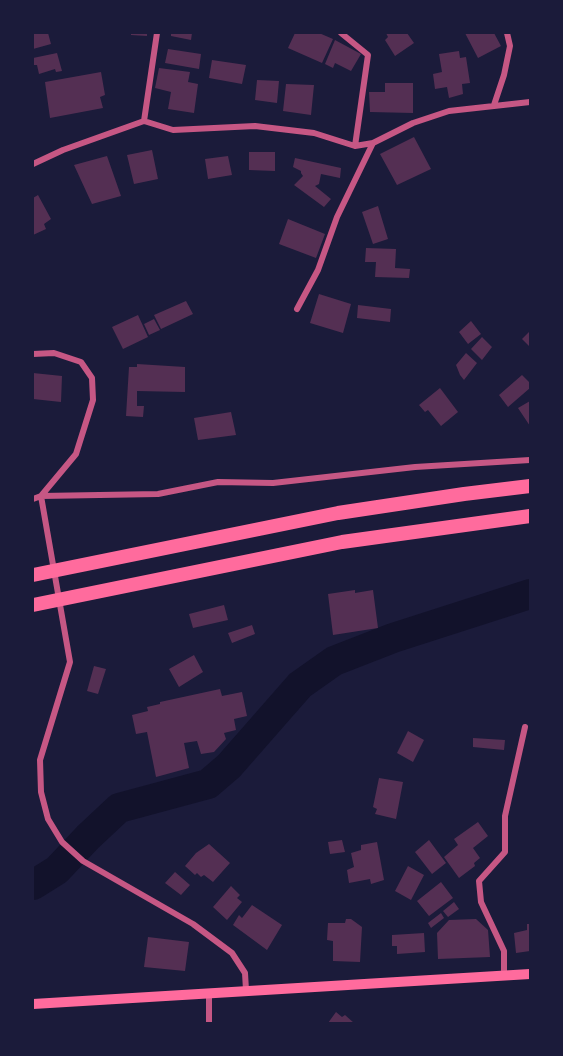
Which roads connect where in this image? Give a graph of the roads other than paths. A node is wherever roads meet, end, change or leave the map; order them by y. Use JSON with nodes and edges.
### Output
{"nodes":[{"id":1,"x":157,"y":33,"type":"edge"},
{"id":2,"x":341,"y":33,"type":"edge"},
{"id":3,"x":507,"y":33,"type":"edge"},
{"id":4,"x":530,"y":102,"type":"edge"},
{"id":5,"x":494,"y":105,"type":"junction"},
{"id":6,"x":144,"y":121,"type":"junction"},
{"id":7,"x":373,"y":143,"type":"junction"},
{"id":8,"x":355,"y":146,"type":"junction"},
{"id":9,"x":33,"y":164,"type":"edge"},
{"id":10,"x":297,"y":309,"type":"dead end"},
{"id":11,"x":33,"y":354,"type":"edge"},
{"id":12,"x":530,"y":460,"type":"edge"},
{"id":13,"x":530,"y":486,"type":"edge"},
{"id":14,"x":40,"y":496,"type":"junction"},
{"id":15,"x":33,"y":499,"type":"edge"},
{"id":16,"x":530,"y":516,"type":"edge"},
{"id":17,"x":33,"y":574,"type":"edge"},
{"id":18,"x":33,"y":605,"type":"edge"},
{"id":19,"x":525,"y":728,"type":"dead end"},
{"id":20,"x":530,"y":974,"type":"edge"},
{"id":21,"x":504,"y":976,"type":"junction"},
{"id":22,"x":246,"y":990,"type":"junction"},
{"id":23,"x":209,"y":993,"type":"junction"},
{"id":24,"x":33,"y":1004,"type":"edge"},
{"id":25,"x":209,"y":1023,"type":"edge"}],
"edges":[{"from":1,"to":6,"type":"street"},
{"from":2,"to":8,"type":"street"},
{"from":3,"to":5,"type":"street"},
{"from":4,"to":5,"type":"street"},
{"from":5,"to":7,"type":"street"},
{"from":6,"to":8,"type":"street"},
{"from":6,"to":9,"type":"street"},
{"from":7,"to":8,"type":"street"},
{"from":7,"to":10,"type":"street"},
{"from":11,"to":14,"type":"street"},
{"from":12,"to":14,"type":"street"},
{"from":13,"to":17,"type":"highway"},
{"from":14,"to":15,"type":"street"},
{"from":14,"to":22,"type":"street"},
{"from":16,"to":18,"type":"highway"},
{"from":19,"to":21,"type":"street"},
{"from":20,"to":21,"type":"main road"},
{"from":21,"to":22,"type":"main road"},
{"from":22,"to":23,"type":"main road"},
{"from":23,"to":24,"type":"main road"},
{"from":23,"to":25,"type":"street"}]}
